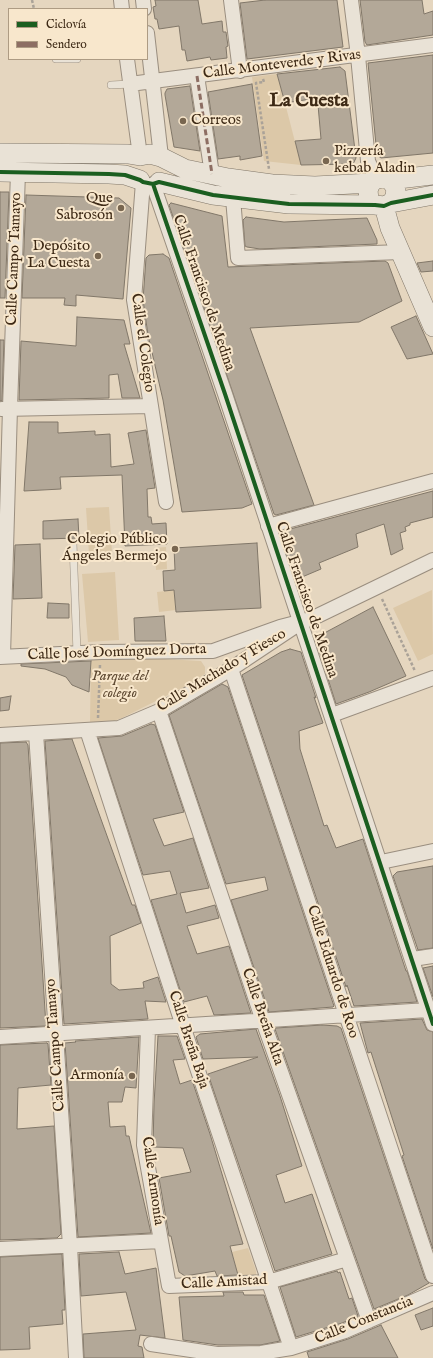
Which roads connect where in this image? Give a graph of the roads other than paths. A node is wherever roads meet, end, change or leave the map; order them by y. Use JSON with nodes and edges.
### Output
{"nodes":[{"id":1,"x":231,"y":0,"type":"edge"},
{"id":2,"x":351,"y":0,"type":"edge"},
{"id":3,"x":148,"y":41,"type":"edge"},
{"id":4,"x":433,"y":46,"type":"edge"},
{"id":5,"x":358,"y":56,"type":"junction"},
{"id":6,"x":127,"y":60,"type":"edge"},
{"id":7,"x":240,"y":71,"type":"junction"},
{"id":8,"x":197,"y":76,"type":"junction"},
{"id":9,"x":153,"y":81,"type":"junction"},
{"id":10,"x":130,"y":84,"type":"junction"},
{"id":11,"x":111,"y":85,"type":"dead end"},
{"id":12,"x":0,"y":153,"type":"edge"},
{"id":13,"x":140,"y":156,"type":"junction"},
{"id":14,"x":161,"y":157,"type":"junction"},
{"id":15,"x":9,"y":172,"type":"edge"},
{"id":16,"x":212,"y":174,"type":"junction"},
{"id":17,"x":433,"y":175,"type":"edge"},
{"id":18,"x":379,"y":181,"type":"junction"},
{"id":19,"x":149,"y":182,"type":"junction"},
{"id":20,"x":433,"y":195,"type":"edge"},
{"id":21,"x":233,"y":198,"type":"junction"},
{"id":22,"x":383,"y":205,"type":"junction"},
{"id":23,"x":401,"y":252,"type":"junction"},
{"id":24,"x":433,"y":327,"type":"edge"},
{"id":25,"x":151,"y":406,"type":"junction"},
{"id":26,"x":5,"y":408,"type":"edge"},
{"id":27,"x":433,"y":481,"type":"edge"},
{"id":28,"x":166,"y":502,"type":"dead end"},
{"id":29,"x":268,"y":526,"type":"junction"},
{"id":30,"x":74,"y":543,"type":"dead end"},
{"id":31,"x":433,"y":560,"type":"edge"},
{"id":32,"x":301,"y":623,"type":"junction"},
{"id":33,"x":213,"y":651,"type":"junction"},
{"id":34,"x":77,"y":653,"type":"junction"},
{"id":35,"x":1,"y":657,"type":"edge"},
{"id":36,"x":226,"y":672,"type":"junction"},
{"id":37,"x":427,"y":680,"type":"edge"},
{"id":38,"x":159,"y":711,"type":"junction"},
{"id":39,"x":332,"y":715,"type":"junction"},
{"id":40,"x":92,"y":730,"type":"junction"},
{"id":41,"x":36,"y":733,"type":"junction"},
{"id":42,"x":0,"y":735,"type":"edge"},
{"id":43,"x":433,"y":850,"type":"edge"},
{"id":44,"x":381,"y":862,"type":"junction"},
{"id":45,"x":433,"y":956,"type":"edge"},
{"id":46,"x":412,"y":959,"type":"junction"},
{"id":47,"x":428,"y":1010,"type":"junction"},
{"id":48,"x":346,"y":1015,"type":"junction"},
{"id":49,"x":262,"y":1020,"type":"junction"},
{"id":50,"x":433,"y":1024,"type":"edge"},
{"id":51,"x":183,"y":1026,"type":"junction"},
{"id":52,"x":148,"y":1028,"type":"junction"},
{"id":53,"x":55,"y":1034,"type":"junction"},
{"id":54,"x":0,"y":1037,"type":"edge"},
{"id":55,"x":161,"y":1241,"type":"junction"},
{"id":56,"x":70,"y":1246,"type":"junction"},
{"id":57,"x":0,"y":1249,"type":"edge"},
{"id":58,"x":347,"y":1259,"type":"junction"},
{"id":59,"x":433,"y":1276,"type":"edge"},
{"id":60,"x":268,"y":1282,"type":"junction"},
{"id":61,"x":169,"y":1286,"type":"joint"},
{"id":62,"x":433,"y":1293,"type":"edge"},
{"id":63,"x":369,"y":1321,"type":"junction"},
{"id":64,"x":151,"y":1344,"type":"dead end"},
{"id":65,"x":291,"y":1348,"type":"junction"},
{"id":66,"x":76,"y":1358,"type":"edge"}],
"edges":[{"from":1,"to":7,"type":"street"},
{"from":2,"to":5,"type":"street"},
{"from":3,"to":9,"type":"street"},
{"from":4,"to":5,"type":"street","name":"Calle Monteverde y Rivas"},
{"from":5,"to":7,"type":"street","name":"Calle Monteverde y Rivas"},
{"from":5,"to":18,"type":"street"},
{"from":6,"to":10,"type":"street"},
{"from":7,"to":8,"type":"street","name":"Calle Monteverde y Rivas"},
{"from":8,"to":9,"type":"street","name":"Calle Monteverde y Rivas"},
{"from":8,"to":16,"type":"street"},
{"from":9,"to":10,"type":"street","name":"Calle Monteverde y Rivas"},
{"from":9,"to":14,"type":"street"},
{"from":10,"to":11,"type":"lane"},
{"from":10,"to":13,"type":"street"},
{"from":12,"to":13,"type":"main road"},
{"from":13,"to":14,"type":"main road"},
{"from":13,"to":19,"type":"main road"},
{"from":14,"to":16,"type":"main road"},
{"from":14,"to":19,"type":"main road"},
{"from":15,"to":19,"type":"main road"},
{"from":15,"to":26,"type":"street","name":"Calle Campo Tamayo"},
{"from":16,"to":18,"type":"main road"},
{"from":17,"to":18,"type":"main road"},
{"from":18,"to":22,"type":"main road"},
{"from":18,"to":22,"type":"main road"},
{"from":19,"to":21,"type":"main road"},
{"from":19,"to":25,"type":"street","name":"Calle el Colegio"},
{"from":19,"to":29,"type":"street","name":"Calle Francisco de Medina"},
{"from":20,"to":22,"type":"main road"},
{"from":21,"to":22,"type":"main road"},
{"from":21,"to":23,"type":"street"},
{"from":22,"to":23,"type":"main road"},
{"from":23,"to":24,"type":"main road"},
{"from":25,"to":26,"type":"street"},
{"from":25,"to":28,"type":"street","name":"Calle el Colegio"},
{"from":26,"to":35,"type":"street","name":"Calle Campo Tamayo"},
{"from":27,"to":29,"type":"street"},
{"from":29,"to":32,"type":"street","name":"Calle Francisco de Medina"},
{"from":30,"to":34,"type":"lane"},
{"from":31,"to":32,"type":"street"},
{"from":32,"to":33,"type":"street","name":"Calle José Domínguez Dorta"},
{"from":32,"to":36,"type":"street","name":"Calle Machado y Fiesco"},
{"from":32,"to":39,"type":"street","name":"Calle Francisco de Medina"},
{"from":33,"to":34,"type":"street","name":"Calle José Domínguez Dorta"},
{"from":33,"to":36,"type":"street","name":"Calle Eduardo de Roo"},
{"from":34,"to":35,"type":"street","name":"Calle José Domínguez Dorta"},
{"from":36,"to":38,"type":"street","name":"Calle Machado y Fiesco"},
{"from":36,"to":48,"type":"street","name":"Calle Eduardo de Roo"},
{"from":37,"to":39,"type":"street"},
{"from":38,"to":40,"type":"street","name":"Calle Machado y Fiesco"},
{"from":38,"to":49,"type":"street","name":"Calle Breña Alta"},
{"from":39,"to":44,"type":"street","name":"Calle Francisco de Medina"},
{"from":40,"to":41,"type":"street","name":"Calle Machado y Fiesco"},
{"from":40,"to":51,"type":"street","name":"Calle Breña Baja"},
{"from":41,"to":42,"type":"street","name":"Calle Machado y Fiesco"},
{"from":41,"to":53,"type":"street","name":"Calle Campo Tamayo"},
{"from":43,"to":44,"type":"street"},
{"from":44,"to":46,"type":"street","name":"Calle Francisco de Medina"},
{"from":45,"to":46,"type":"street"},
{"from":46,"to":47,"type":"street","name":"Calle Francisco de Medina"},
{"from":47,"to":48,"type":"street"},
{"from":47,"to":50,"type":"street","name":"Calle Francisco de Medina"},
{"from":48,"to":49,"type":"street"},
{"from":48,"to":59,"type":"street","name":"Calle Eduardo de Roo"},
{"from":49,"to":51,"type":"street"},
{"from":49,"to":58,"type":"street","name":"Calle Breña Alta"},
{"from":51,"to":52,"type":"street"},
{"from":51,"to":60,"type":"street","name":"Calle Breña Baja"},
{"from":52,"to":53,"type":"street"},
{"from":52,"to":55,"type":"street","name":"Calle Armonía"},
{"from":53,"to":54,"type":"street"},
{"from":53,"to":56,"type":"street","name":"Calle Campo Tamayo"},
{"from":55,"to":56,"type":"street"},
{"from":55,"to":61,"type":"street","name":"Calle Armonía"},
{"from":56,"to":57,"type":"street"},
{"from":56,"to":66,"type":"street","name":"Calle Campo Tamayo"},
{"from":58,"to":60,"type":"street","name":"Calle Amistad"},
{"from":58,"to":63,"type":"street","name":"Calle Breña Alta"},
{"from":60,"to":61,"type":"street","name":"Calle Amistad"},
{"from":60,"to":65,"type":"street","name":"Calle Breña Baja"},
{"from":62,"to":63,"type":"street","name":"Calle Constancia"},
{"from":63,"to":65,"type":"street","name":"Calle Constancia"},
{"from":64,"to":65,"type":"street","name":"Calle Constancia"}]}
